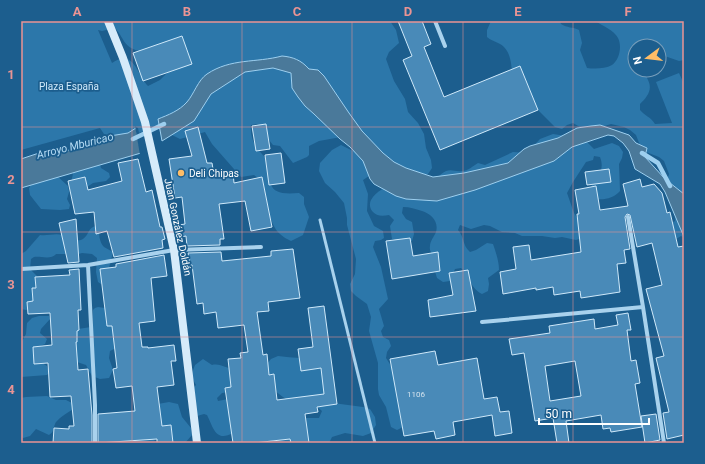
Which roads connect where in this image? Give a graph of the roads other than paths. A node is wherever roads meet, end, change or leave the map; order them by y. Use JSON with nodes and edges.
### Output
{"nodes":[{"id":1,"x":108,"y":21,"type":"edge"},
{"id":2,"x":435,"y":21,"type":"edge"},
{"id":3,"x":445,"y":46,"type":"dead end"},
{"id":4,"x":628,"y":217,"type":"dead end"},
{"id":5,"x":320,"y":220,"type":"dead end"},
{"id":6,"x":261,"y":247,"type":"dead end"},
{"id":7,"x":174,"y":250,"type":"junction"},
{"id":8,"x":88,"y":265,"type":"junction"},
{"id":9,"x":21,"y":269,"type":"edge"},
{"id":10,"x":643,"y":307,"type":"junction"},
{"id":11,"x":482,"y":322,"type":"dead end"},
{"id":12,"x":95,"y":443,"type":"edge"},
{"id":13,"x":197,"y":443,"type":"edge"},
{"id":14,"x":375,"y":443,"type":"edge"},
{"id":15,"x":664,"y":443,"type":"edge"}],
"edges":[{"from":1,"to":7,"type":"street","name":"Juan González Doldán"},
{"from":2,"to":3,"type":"street"},
{"from":4,"to":10,"type":"street"},
{"from":5,"to":14,"type":"lane"},
{"from":6,"to":7,"type":"street"},
{"from":7,"to":8,"type":"street"},
{"from":7,"to":13,"type":"street","name":"Juan González Doldán"},
{"from":8,"to":9,"type":"street"},
{"from":8,"to":12,"type":"street"},
{"from":10,"to":11,"type":"street"},
{"from":10,"to":15,"type":"street"}]}
